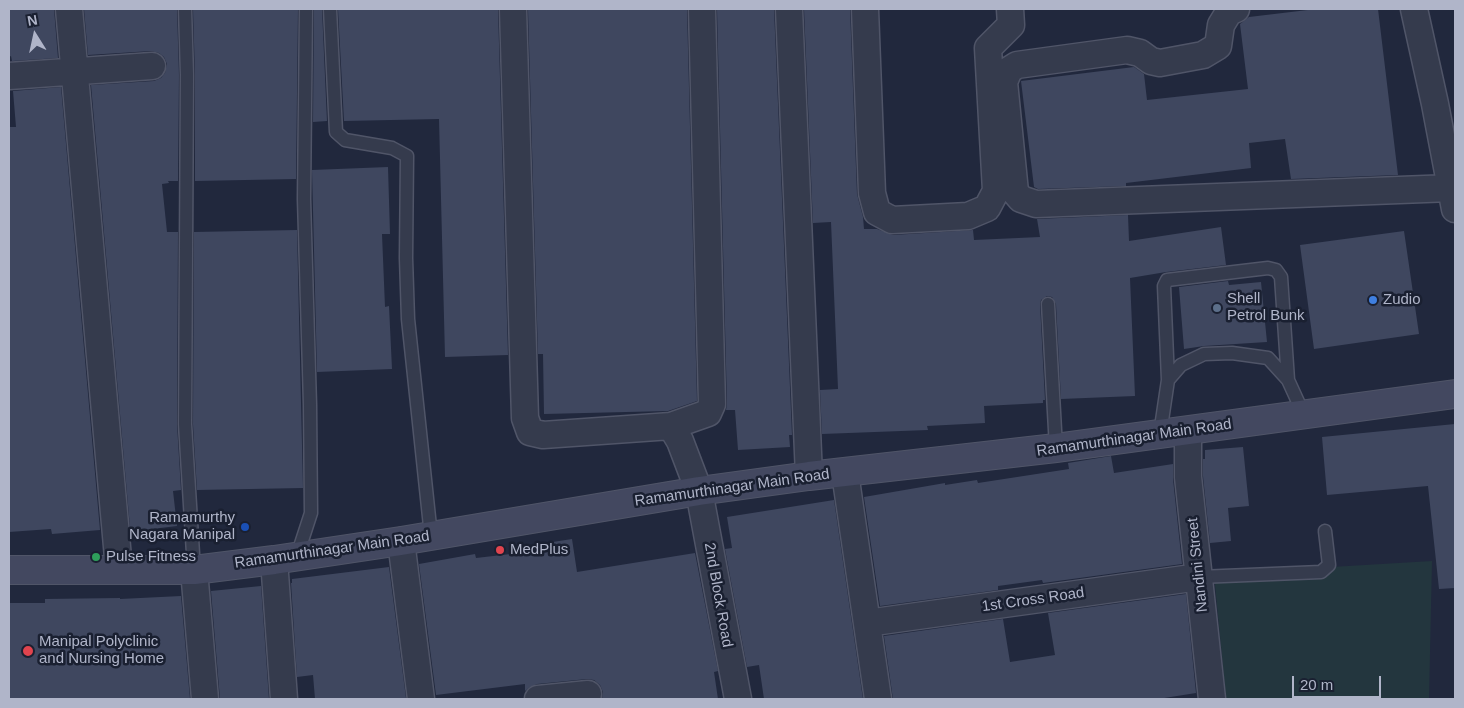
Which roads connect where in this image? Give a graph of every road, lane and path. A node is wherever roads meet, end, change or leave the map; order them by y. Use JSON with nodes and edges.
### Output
{"nodes":[{"id":1,"x":69,"y":9,"type":"edge"},
{"id":2,"x":185,"y":9,"type":"edge"},
{"id":3,"x":306,"y":9,"type":"edge"},
{"id":4,"x":330,"y":9,"type":"edge"},
{"id":5,"x":513,"y":9,"type":"edge"},
{"id":6,"x":702,"y":9,"type":"edge"},
{"id":7,"x":789,"y":9,"type":"edge"},
{"id":8,"x":864,"y":9,"type":"edge"},
{"id":9,"x":1010,"y":9,"type":"edge"},
{"id":10,"x":1236,"y":9,"type":"edge"},
{"id":11,"x":1414,"y":9,"type":"edge"},
{"id":12,"x":152,"y":66,"type":"dead end"},
{"id":13,"x":74,"y":71,"type":"junction"},
{"id":14,"x":9,"y":76,"type":"edge"},
{"id":15,"x":1453,"y":199,"type":"edge"},
{"id":16,"x":1048,"y":304,"type":"dead end"},
{"id":17,"x":1168,"y":380,"type":"junction"},
{"id":18,"x":1288,"y":380,"type":"junction"},
{"id":19,"x":1455,"y":394,"type":"edge"},
{"id":20,"x":1304,"y":415,"type":"junction"},
{"id":21,"x":671,"y":426,"type":"junction"},
{"id":22,"x":1188,"y":431,"type":"junction"},
{"id":23,"x":1160,"y":434,"type":"junction"},
{"id":24,"x":1056,"y":448,"type":"junction"},
{"id":25,"x":845,"y":473,"type":"junction"},
{"id":26,"x":809,"y":476,"type":"junction"},
{"id":27,"x":699,"y":491,"type":"junction"},
{"id":28,"x":1325,"y":531,"type":"dead end"},
{"id":29,"x":431,"y":536,"type":"junction"},
{"id":30,"x":401,"y":541,"type":"junction"},
{"id":31,"x":286,"y":559,"type":"junction"},
{"id":32,"x":119,"y":569,"type":"junction"},
{"id":33,"x":9,"y":570,"type":"edge"},
{"id":34,"x":194,"y":570,"type":"junction"},
{"id":35,"x":1199,"y":577,"type":"junction"},
{"id":36,"x":867,"y":623,"type":"junction"},
{"id":37,"x":588,"y":694,"type":"dead end"},
{"id":38,"x":205,"y":699,"type":"edge"},
{"id":39,"x":284,"y":699,"type":"edge"},
{"id":40,"x":421,"y":699,"type":"edge"},
{"id":41,"x":538,"y":699,"type":"edge"},
{"id":42,"x":738,"y":699,"type":"edge"},
{"id":43,"x":878,"y":699,"type":"edge"},
{"id":44,"x":1212,"y":699,"type":"edge"}],
"edges":[{"from":1,"to":13,"type":"street"},
{"from":2,"to":34,"type":"lane"},
{"from":3,"to":31,"type":"lane"},
{"from":4,"to":29,"type":"lane"},
{"from":5,"to":21,"type":"street"},
{"from":6,"to":21,"type":"street"},
{"from":7,"to":26,"type":"street"},
{"from":8,"to":9,"type":"street"},
{"from":10,"to":15,"type":"street"},
{"from":11,"to":15,"type":"street"},
{"from":12,"to":13,"type":"street"},
{"from":13,"to":14,"type":"street"},
{"from":13,"to":32,"type":"street"},
{"from":16,"to":24,"type":"lane"},
{"from":17,"to":18,"type":"lane"},
{"from":17,"to":18,"type":"lane"},
{"from":17,"to":23,"type":"lane"},
{"from":18,"to":20,"type":"lane"},
{"from":19,"to":20,"type":"main road","name":"Ramamurthinagar Main Road"},
{"from":20,"to":22,"type":"main road","name":"Ramamurthinagar Main Road"},
{"from":21,"to":27,"type":"street","name":"2nd Block Road"},
{"from":22,"to":23,"type":"main road","name":"Ramamurthinagar Main Road"},
{"from":22,"to":35,"type":"street","name":"Nandini Street"},
{"from":23,"to":24,"type":"main road","name":"Ramamurthinagar Main Road"},
{"from":24,"to":25,"type":"main road","name":"Ramamurthinagar Main Road"},
{"from":25,"to":26,"type":"main road","name":"Ramamurthinagar Main Road"},
{"from":25,"to":36,"type":"street"},
{"from":26,"to":27,"type":"main road","name":"Ramamurthinagar Main Road"},
{"from":27,"to":29,"type":"main road","name":"Ramamurthinagar Main Road"},
{"from":27,"to":42,"type":"street","name":"2nd Block Road"},
{"from":28,"to":35,"type":"lane"},
{"from":29,"to":30,"type":"main road","name":"Ramamurthinagar Main Road"},
{"from":30,"to":31,"type":"main road","name":"Ramamurthinagar Main Road"},
{"from":30,"to":40,"type":"street"},
{"from":31,"to":34,"type":"main road","name":"Ramamurthinagar Main Road"},
{"from":31,"to":39,"type":"street"},
{"from":32,"to":33,"type":"main road","name":"Ramamurthinagar Main Road"},
{"from":32,"to":34,"type":"main road","name":"Ramamurthinagar Main Road"},
{"from":34,"to":38,"type":"street"},
{"from":35,"to":36,"type":"street","name":"1st Cross Road"},
{"from":35,"to":44,"type":"street","name":"Nandini Street"},
{"from":36,"to":43,"type":"street"},
{"from":37,"to":41,"type":"street"}]}
